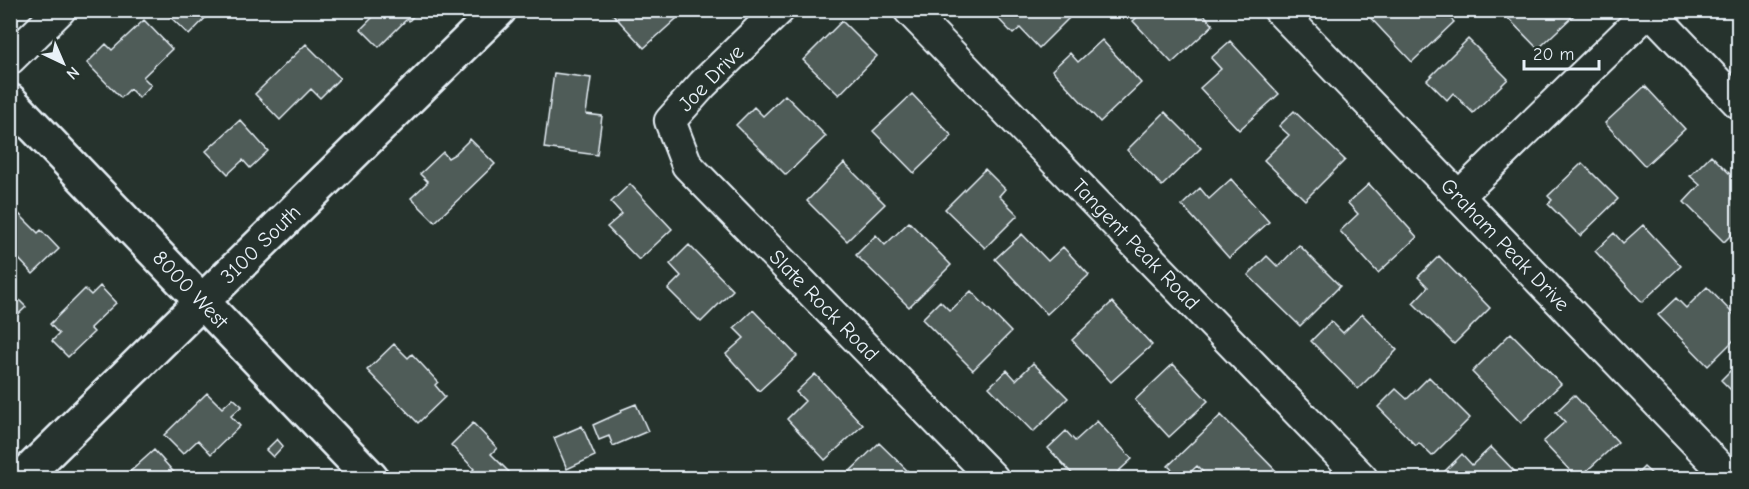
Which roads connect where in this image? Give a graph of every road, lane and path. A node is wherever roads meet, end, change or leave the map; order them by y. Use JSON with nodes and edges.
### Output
{"nodes":[{"id":1,"x":60,"y":10,"type":"edge"},
{"id":2,"x":499,"y":10,"type":"edge"},
{"id":3,"x":779,"y":10,"type":"edge"},
{"id":4,"x":909,"y":10,"type":"edge"},
{"id":5,"x":1279,"y":10,"type":"edge"},
{"id":6,"x":1650,"y":11,"type":"edge"},
{"id":7,"x":10,"y":59,"type":"edge"},
{"id":8,"x":10,"y":101,"type":"edge"},
{"id":9,"x":1738,"y":103,"type":"edge"},
{"id":10,"x":670,"y":121,"type":"joint"},
{"id":11,"x":1459,"y":196,"type":"junction"},
{"id":12,"x":202,"y":302,"type":"junction"},
{"id":13,"x":22,"y":478,"type":"edge"},
{"id":14,"x":371,"y":478,"type":"edge"},
{"id":15,"x":993,"y":478,"type":"edge"},
{"id":16,"x":1362,"y":478,"type":"edge"},
{"id":17,"x":1730,"y":478,"type":"edge"}],
"edges":[{"from":1,"to":7,"type":"street"},
{"from":2,"to":12,"type":"street","name":"3100 South"},
{"from":3,"to":10,"type":"street","name":"Joe Drive"},
{"from":4,"to":16,"type":"street","name":"Tangent Peak Road"},
{"from":5,"to":11,"type":"street","name":"Graham Peak Drive"},
{"from":6,"to":9,"type":"street"},
{"from":6,"to":11,"type":"street"},
{"from":8,"to":12,"type":"street","name":"8000 West"},
{"from":10,"to":15,"type":"street","name":"Slate Rock Road"},
{"from":11,"to":17,"type":"street","name":"Graham Peak Drive"},
{"from":12,"to":13,"type":"street","name":"3100 South"},
{"from":12,"to":14,"type":"street","name":"8000 West"}]}
